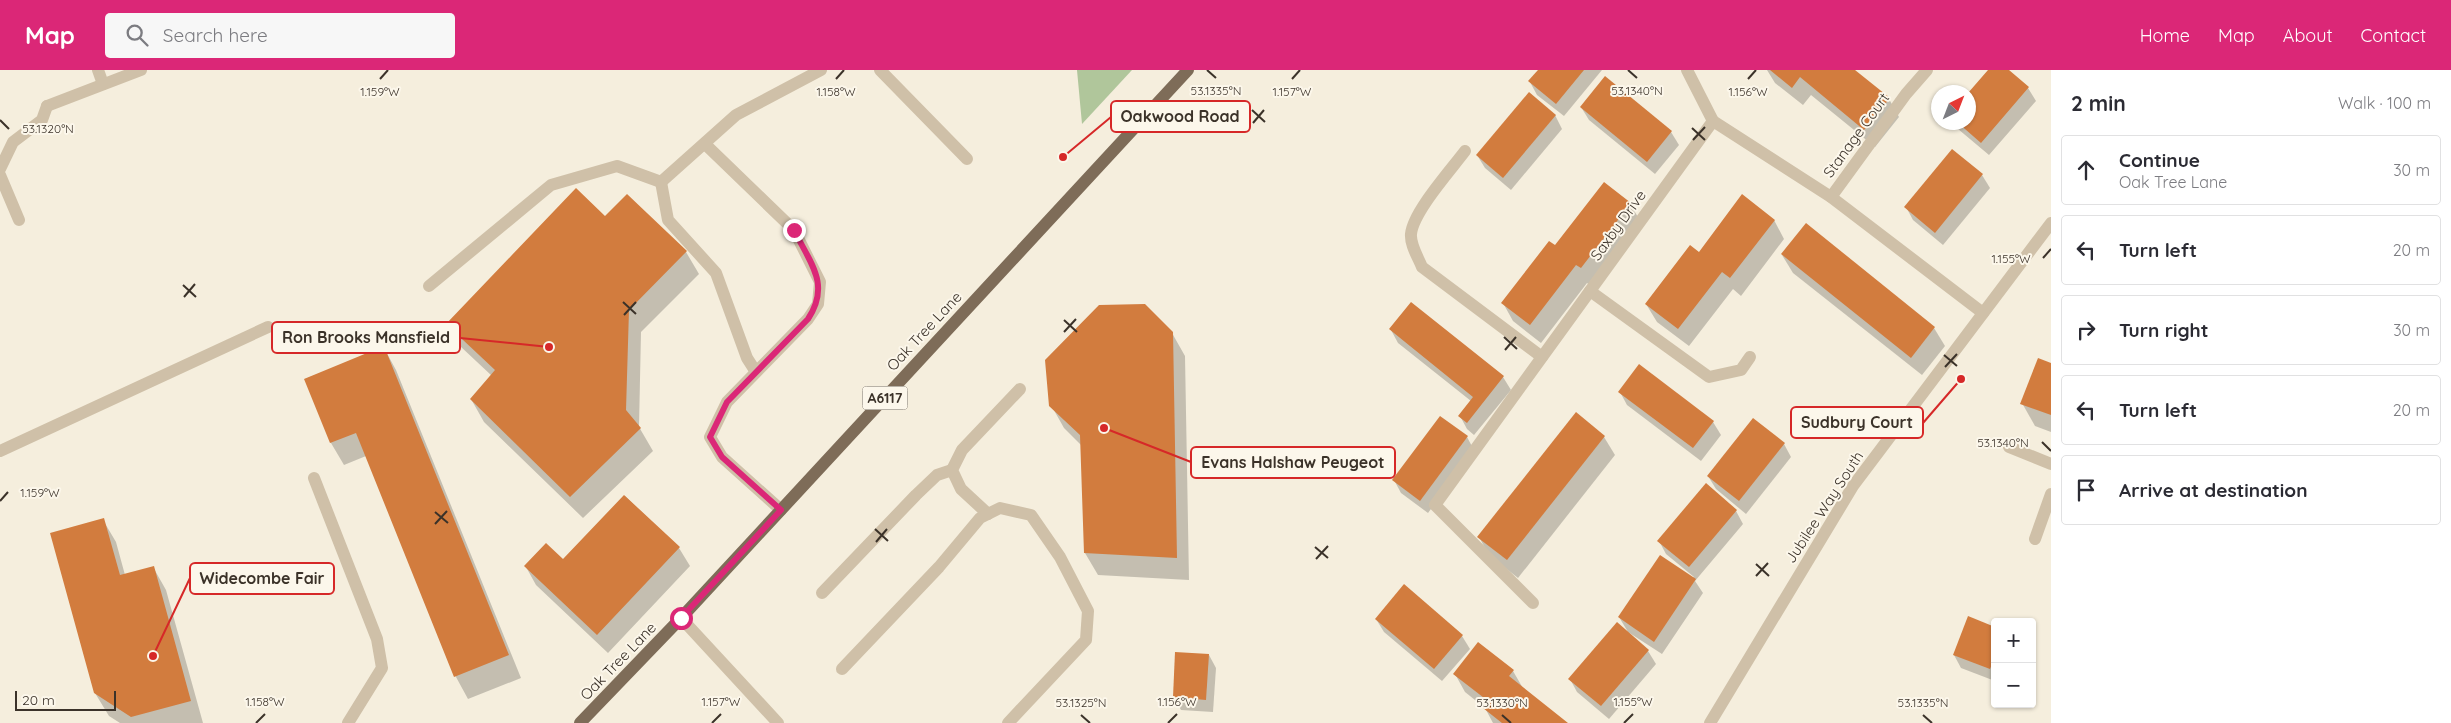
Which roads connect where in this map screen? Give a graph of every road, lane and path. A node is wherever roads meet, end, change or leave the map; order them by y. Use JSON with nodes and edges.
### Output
{"nodes":[{"id":1,"x":98,"y":70,"type":"edge"},
{"id":2,"x":141,"y":70,"type":"edge"},
{"id":3,"x":821,"y":70,"type":"edge"},
{"id":4,"x":880,"y":70,"type":"edge"},
{"id":5,"x":1188,"y":70,"type":"edge"},
{"id":6,"x":1686,"y":70,"type":"edge"},
{"id":7,"x":1927,"y":70,"type":"edge"},
{"id":8,"x":103,"y":84,"type":"junction"},
{"id":9,"x":1713,"y":121,"type":"junction"},
{"id":10,"x":705,"y":144,"type":"junction"},
{"id":11,"x":1465,"y":151,"type":"dead end"},
{"id":12,"x":967,"y":159,"type":"dead end"},
{"id":13,"x":0,"y":168,"type":"edge"},
{"id":14,"x":0,"y":175,"type":"edge"},
{"id":15,"x":661,"y":182,"type":"junction"},
{"id":16,"x":1831,"y":197,"type":"junction"},
{"id":17,"x":18,"y":220,"type":"dead end"},
{"id":18,"x":2051,"y":223,"type":"edge"},
{"id":19,"x":429,"y":286,"type":"dead end"},
{"id":20,"x":1590,"y":291,"type":"junction"},
{"id":21,"x":1983,"y":313,"type":"junction"},
{"id":22,"x":268,"y":327,"type":"dead end"},
{"id":23,"x":1542,"y":357,"type":"junction"},
{"id":24,"x":1750,"y":357,"type":"dead end"},
{"id":25,"x":756,"y":372,"type":"junction"},
{"id":26,"x":1020,"y":389,"type":"dead end"},
{"id":27,"x":2009,"y":447,"type":"dead end"},
{"id":28,"x":0,"y":451,"type":"edge"},
{"id":29,"x":2051,"y":464,"type":"edge"},
{"id":30,"x":952,"y":470,"type":"junction"},
{"id":31,"x":314,"y":478,"type":"dead end"},
{"id":32,"x":2051,"y":494,"type":"edge"},
{"id":33,"x":781,"y":510,"type":"junction"},
{"id":34,"x":988,"y":514,"type":"junction"},
{"id":35,"x":2035,"y":539,"type":"dead end"},
{"id":36,"x":822,"y":593,"type":"dead end"},
{"id":37,"x":1533,"y":603,"type":"dead end"},
{"id":38,"x":681,"y":618,"type":"junction"},
{"id":39,"x":842,"y":669,"type":"dead end"},
{"id":40,"x":348,"y":723,"type":"edge"},
{"id":41,"x":580,"y":723,"type":"edge"},
{"id":42,"x":778,"y":723,"type":"edge"},
{"id":43,"x":1008,"y":723,"type":"edge"},
{"id":44,"x":1710,"y":723,"type":"edge"}],
"edges":[{"from":1,"to":8,"type":"street"},
{"from":2,"to":8,"type":"street"},
{"from":3,"to":10,"type":"street"},
{"from":4,"to":12,"type":"street"},
{"from":5,"to":33,"type":"main road","name":"Oak Tree Lane","number":"A6117"},
{"from":6,"to":9,"type":"street"},
{"from":7,"to":16,"type":"street","name":"Stanage Court"},
{"from":8,"to":13,"type":"street"},
{"from":9,"to":16,"type":"street"},
{"from":9,"to":20,"type":"street","name":"Saxby Drive"},
{"from":10,"to":15,"type":"street"},
{"from":10,"to":25,"type":"street"},
{"from":11,"to":23,"type":"street"},
{"from":14,"to":17,"type":"street"},
{"from":15,"to":19,"type":"street"},
{"from":15,"to":25,"type":"street"},
{"from":16,"to":21,"type":"street"},
{"from":18,"to":21,"type":"street","name":"Jubilee Way South"},
{"from":20,"to":23,"type":"street","name":"Saxby Drive"},
{"from":20,"to":24,"type":"street"},
{"from":21,"to":44,"type":"street","name":"Jubilee Way South"},
{"from":22,"to":28,"type":"street"},
{"from":23,"to":37,"type":"street","name":"Saxby Drive"},
{"from":25,"to":33,"type":"street"},
{"from":26,"to":30,"type":"street"},
{"from":27,"to":29,"type":"street"},
{"from":30,"to":34,"type":"street"},
{"from":30,"to":36,"type":"street"},
{"from":31,"to":40,"type":"street"},
{"from":32,"to":35,"type":"street"},
{"from":33,"to":38,"type":"main road","name":"Oak Tree Lane","number":"A6117"},
{"from":34,"to":39,"type":"street"},
{"from":34,"to":43,"type":"street"},
{"from":38,"to":41,"type":"main road","name":"Oak Tree Lane","number":"A6117"},
{"from":38,"to":42,"type":"street"}]}
